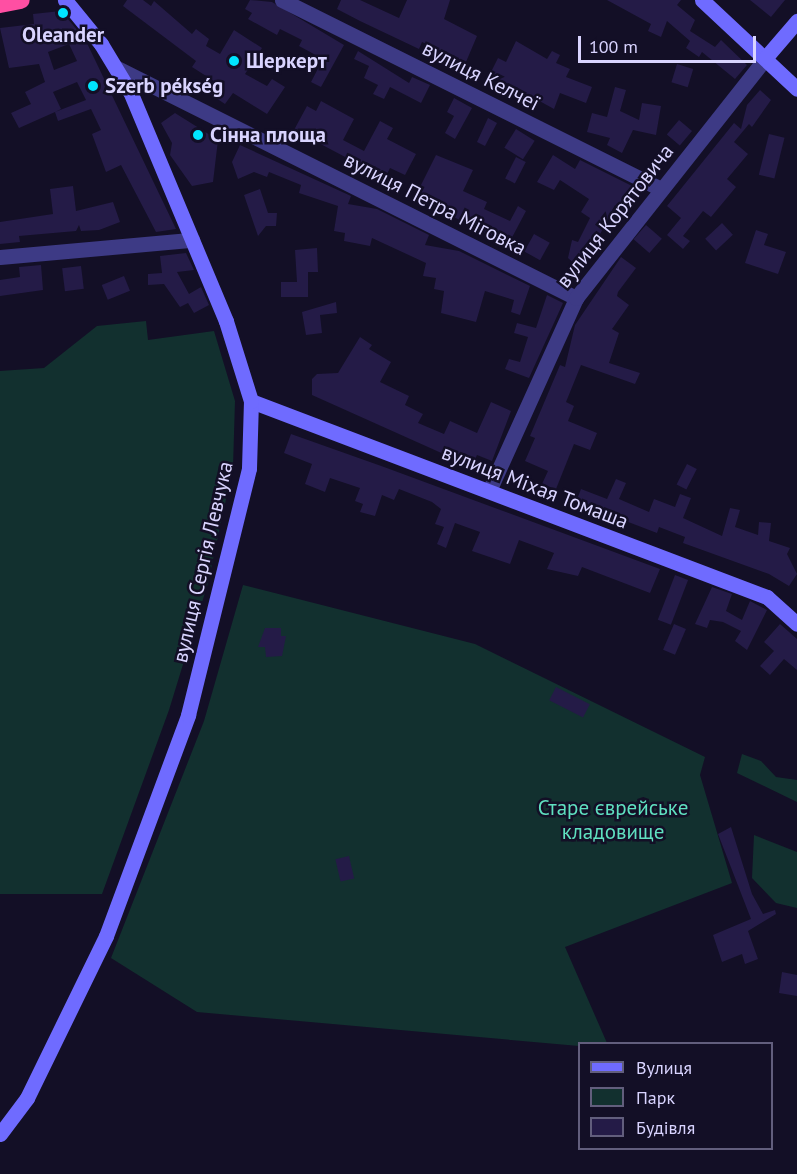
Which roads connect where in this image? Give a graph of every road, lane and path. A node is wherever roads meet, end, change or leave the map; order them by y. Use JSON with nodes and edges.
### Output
{"nodes":[{"id":1,"x":21,"y":0,"type":"edge"},
{"id":2,"x":65,"y":0,"type":"edge"},
{"id":3,"x":282,"y":0,"type":"edge"},
{"id":4,"x":702,"y":0,"type":"edge"},
{"id":5,"x":0,"y":4,"type":"edge"},
{"id":6,"x":797,"y":21,"type":"edge"},
{"id":7,"x":766,"y":57,"type":"junction"},
{"id":8,"x":115,"y":67,"type":"junction"},
{"id":9,"x":797,"y":89,"type":"edge"},
{"id":10,"x":661,"y":189,"type":"junction"},
{"id":11,"x":192,"y":240,"type":"junction"},
{"id":12,"x":0,"y":257,"type":"edge"},
{"id":13,"x":576,"y":298,"type":"junction"},
{"id":14,"x":251,"y":401,"type":"junction"},
{"id":15,"x":489,"y":491,"type":"junction"},
{"id":16,"x":797,"y":624,"type":"edge"},
{"id":17,"x":0,"y":1134,"type":"edge"}],
"edges":[{"from":1,"to":5,"type":"highway"},
{"from":2,"to":8,"type":"main road","name":"вулиця Сергія Левчука"},
{"from":3,"to":10,"type":"street","name":"вулиця Келчеї"},
{"from":4,"to":7,"type":"main road"},
{"from":6,"to":7,"type":"main road","name":"вулиця Корятовича"},
{"from":7,"to":9,"type":"main road"},
{"from":7,"to":10,"type":"street","name":"вулиця Корятовича"},
{"from":8,"to":11,"type":"main road","name":"вулиця Сергія Левчука"},
{"from":8,"to":13,"type":"street","name":"вулиця Петра Міговка"},
{"from":10,"to":13,"type":"street","name":"вулиця Корятовича"},
{"from":11,"to":12,"type":"street"},
{"from":11,"to":14,"type":"main road","name":"вулиця Сергія Левчука"},
{"from":13,"to":15,"type":"street","name":"вулиця Корятовича"},
{"from":14,"to":15,"type":"main road","name":"вулиця Міхая Томаша"},
{"from":14,"to":17,"type":"main road","name":"вулиця Сергія Левчука"},
{"from":15,"to":16,"type":"main road","name":"вулиця Міхая Томаша"}]}
